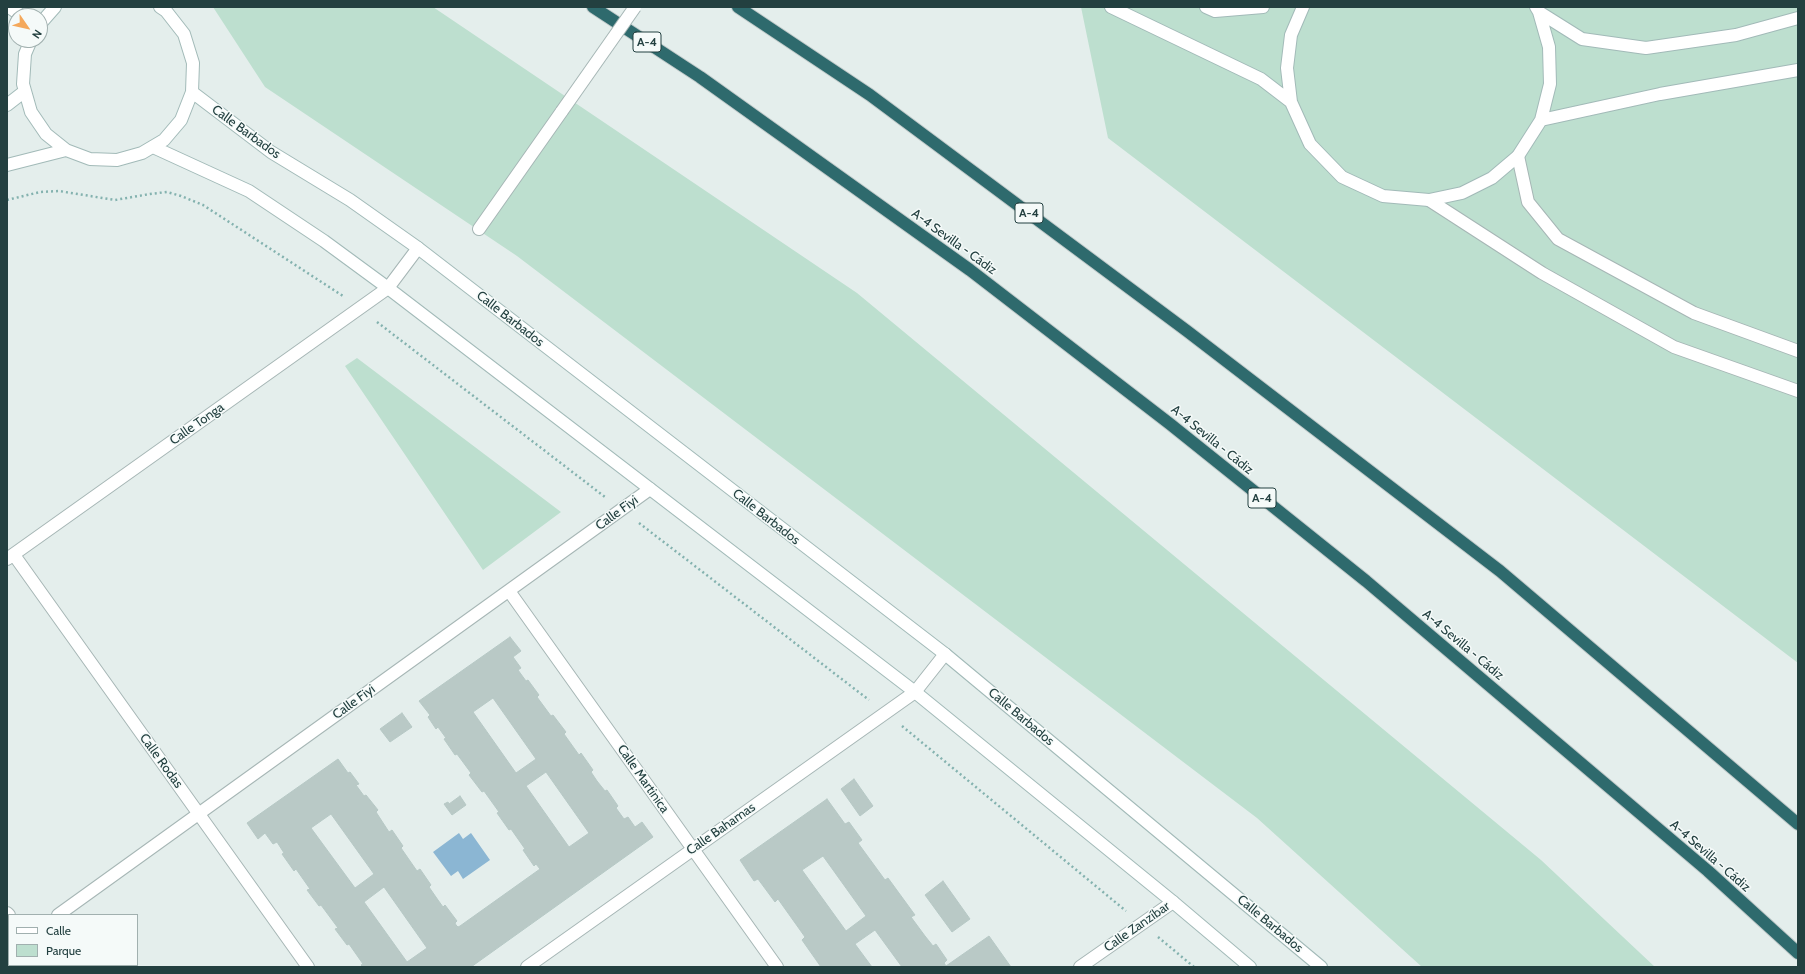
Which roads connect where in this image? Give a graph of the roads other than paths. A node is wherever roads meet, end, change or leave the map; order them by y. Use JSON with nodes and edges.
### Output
{"nodes":[{"id":1,"x":56,"y":7,"type":"edge"},
{"id":2,"x":160,"y":7,"type":"edge"},
{"id":3,"x":594,"y":7,"type":"edge"},
{"id":4,"x":635,"y":7,"type":"edge"},
{"id":5,"x":738,"y":7,"type":"edge"},
{"id":6,"x":1111,"y":7,"type":"edge"},
{"id":7,"x":1206,"y":7,"type":"edge"},
{"id":8,"x":1263,"y":7,"type":"edge"},
{"id":9,"x":1302,"y":7,"type":"edge"},
{"id":10,"x":1537,"y":10,"type":"edge"},
{"id":11,"x":48,"y":16,"type":"edge"},
{"id":12,"x":1798,"y":18,"type":"edge"},
{"id":13,"x":28,"y":48,"type":"edge"},
{"id":14,"x":1798,"y":70,"type":"edge"},
{"id":15,"x":25,"y":91,"type":"junction"},
{"id":16,"x":192,"y":92,"type":"junction"},
{"id":17,"x":1291,"y":102,"type":"junction"},
{"id":18,"x":7,"y":105,"type":"edge"},
{"id":19,"x":1541,"y":120,"type":"junction"},
{"id":20,"x":153,"y":147,"type":"junction"},
{"id":21,"x":66,"y":150,"type":"junction"},
{"id":22,"x":1518,"y":156,"type":"junction"},
{"id":23,"x":7,"y":165,"type":"edge"},
{"id":24,"x":1429,"y":200,"type":"junction"},
{"id":25,"x":479,"y":229,"type":"dead end"},
{"id":26,"x":418,"y":248,"type":"junction"},
{"id":27,"x":388,"y":288,"type":"junction"},
{"id":28,"x":1798,"y":351,"type":"edge"},
{"id":29,"x":1798,"y":391,"type":"edge"},
{"id":30,"x":650,"y":489,"type":"junction"},
{"id":31,"x":10,"y":557,"type":"edge"},
{"id":32,"x":509,"y":591,"type":"junction"},
{"id":33,"x":945,"y":654,"type":"junction"},
{"id":34,"x":915,"y":692,"type":"junction"},
{"id":35,"x":199,"y":814,"type":"junction"},
{"id":36,"x":1798,"y":824,"type":"edge"},
{"id":37,"x":693,"y":850,"type":"junction"},
{"id":38,"x":1173,"y":902,"type":"junction"},
{"id":39,"x":59,"y":914,"type":"edge"},
{"id":40,"x":1798,"y":953,"type":"edge"},
{"id":41,"x":308,"y":967,"type":"edge"},
{"id":42,"x":528,"y":967,"type":"edge"},
{"id":43,"x":777,"y":967,"type":"edge"},
{"id":44,"x":1080,"y":967,"type":"edge"},
{"id":45,"x":1250,"y":967,"type":"edge"},
{"id":46,"x":1321,"y":967,"type":"edge"}],
"edges":[{"from":1,"to":11,"type":"street"},
{"from":2,"to":16,"type":"street"},
{"from":3,"to":40,"type":"highway","name":"A-4 Sevilla - Cádiz","number":"A-4"},
{"from":4,"to":25,"type":"street","bridge":true},
{"from":5,"to":36,"type":"highway","number":"A-4"},
{"from":6,"to":17,"type":"street"},
{"from":7,"to":8,"type":"street"},
{"from":9,"to":17,"type":"street"},
{"from":10,"to":12,"type":"street"},
{"from":10,"to":19,"type":"street"},
{"from":13,"to":15,"type":"street"},
{"from":14,"to":19,"type":"street"},
{"from":15,"to":18,"type":"street"},
{"from":15,"to":21,"type":"street"},
{"from":16,"to":20,"type":"street"},
{"from":16,"to":26,"type":"street","name":"Calle Barbados"},
{"from":17,"to":24,"type":"street"},
{"from":19,"to":22,"type":"street"},
{"from":20,"to":21,"type":"street"},
{"from":20,"to":27,"type":"street"},
{"from":21,"to":23,"type":"street"},
{"from":22,"to":24,"type":"street"},
{"from":22,"to":28,"type":"street"},
{"from":24,"to":29,"type":"street"},
{"from":26,"to":27,"type":"street","name":"Calle Tonga"},
{"from":26,"to":33,"type":"street","name":"Calle Barbados"},
{"from":27,"to":30,"type":"street"},
{"from":27,"to":31,"type":"street","name":"Calle Tonga"},
{"from":30,"to":32,"type":"street","name":"Calle Fiyi"},
{"from":30,"to":34,"type":"street"},
{"from":31,"to":35,"type":"street","name":"Calle Rodas"},
{"from":32,"to":35,"type":"street","name":"Calle Fiyi"},
{"from":32,"to":37,"type":"street","name":"Calle Martinica"},
{"from":33,"to":34,"type":"street","name":"Calle Bahamas"},
{"from":33,"to":46,"type":"street","name":"Calle Barbados"},
{"from":34,"to":37,"type":"street","name":"Calle Bahamas"},
{"from":34,"to":38,"type":"street"},
{"from":35,"to":39,"type":"street","name":"Calle Fiyi"},
{"from":35,"to":41,"type":"street","name":"Calle Rodas"},
{"from":37,"to":42,"type":"street","name":"Calle Bahamas"},
{"from":37,"to":43,"type":"street","name":"Calle Martinica"},
{"from":38,"to":44,"type":"street","name":"Calle Zanzíbar"},
{"from":38,"to":45,"type":"street"}]}
